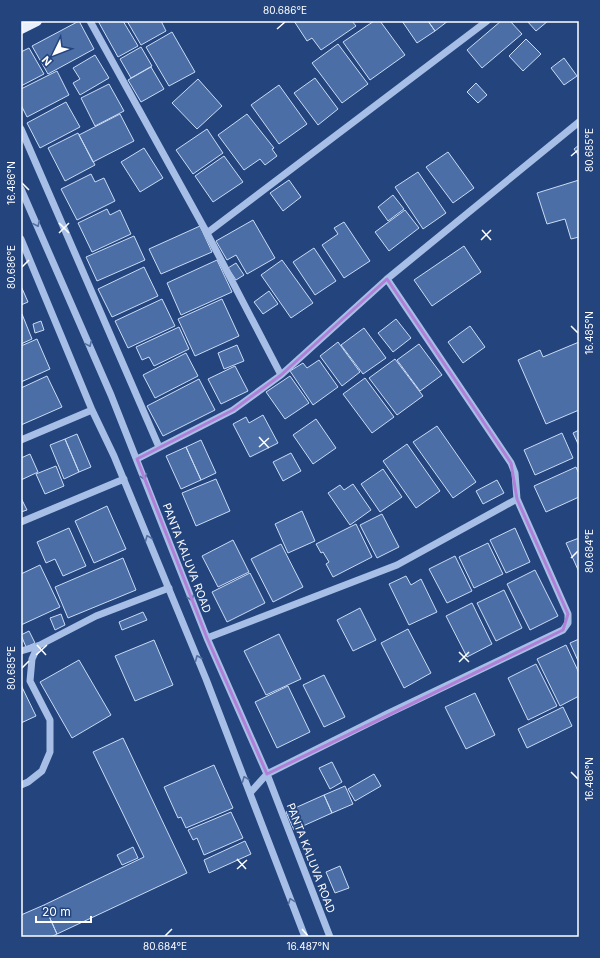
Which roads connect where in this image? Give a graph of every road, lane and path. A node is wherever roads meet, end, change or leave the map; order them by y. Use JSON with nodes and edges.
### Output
{"nodes":[{"id":1,"x":37,"y":21,"type":"edge"},
{"id":2,"x":90,"y":21,"type":"edge"},
{"id":3,"x":487,"y":21,"type":"edge"},
{"id":4,"x":21,"y":29,"type":"edge"},
{"id":5,"x":579,"y":122,"type":"edge"},
{"id":6,"x":21,"y":129,"type":"edge"},
{"id":7,"x":21,"y":189,"type":"edge"},
{"id":8,"x":207,"y":233,"type":"junction"},
{"id":9,"x":21,"y":239,"type":"edge"},
{"id":10,"x":386,"y":279,"type":"junction"},
{"id":11,"x":281,"y":375,"type":"junction"},
{"id":12,"x":92,"y":410,"type":"junction"},
{"id":13,"x":21,"y":440,"type":"edge"},
{"id":14,"x":159,"y":447,"type":"junction"},
{"id":15,"x":137,"y":459,"type":"junction"},
{"id":16,"x":124,"y":479,"type":"junction"},
{"id":17,"x":517,"y":499,"type":"junction"},
{"id":18,"x":21,"y":522,"type":"edge"},
{"id":19,"x":168,"y":588,"type":"junction"},
{"id":20,"x":207,"y":638,"type":"junction"},
{"id":21,"x":38,"y":646,"type":"junction"},
{"id":22,"x":21,"y":651,"type":"edge"},
{"id":23,"x":267,"y":774,"type":"junction"},
{"id":24,"x":21,"y":785,"type":"edge"},
{"id":25,"x":250,"y":793,"type":"junction"},
{"id":26,"x":305,"y":937,"type":"edge"},
{"id":27,"x":330,"y":937,"type":"edge"}],
"edges":[{"from":1,"to":4,"type":"main road"},
{"from":2,"to":8,"type":"street"},
{"from":3,"to":8,"type":"street"},
{"from":5,"to":10,"type":"street"},
{"from":6,"to":14,"type":"street"},
{"from":7,"to":15,"type":"street","name":"PANTA KALUVA ROAD","one_way":true},
{"from":8,"to":11,"type":"street"},
{"from":9,"to":12,"type":"street"},
{"from":10,"to":11,"type":"street"},
{"from":10,"to":17,"type":"street"},
{"from":11,"to":14,"type":"street"},
{"from":12,"to":13,"type":"street"},
{"from":12,"to":16,"type":"street"},
{"from":14,"to":15,"type":"street"},
{"from":15,"to":20,"type":"street","name":"PANTA KALUVA ROAD","one_way":true},
{"from":16,"to":18,"type":"street"},
{"from":19,"to":16,"type":"street","one_way":true},
{"from":17,"to":20,"type":"street"},
{"from":17,"to":23,"type":"street"},
{"from":19,"to":21,"type":"street"},
{"from":25,"to":19,"type":"street","one_way":true},
{"from":20,"to":23,"type":"street","name":"PANTA KALUVA ROAD"},
{"from":21,"to":22,"type":"street"},
{"from":21,"to":24,"type":"street"},
{"from":23,"to":25,"type":"street"},
{"from":23,"to":27,"type":"street","name":"PANTA KALUVA ROAD"},
{"from":26,"to":25,"type":"street","one_way":true}]}
